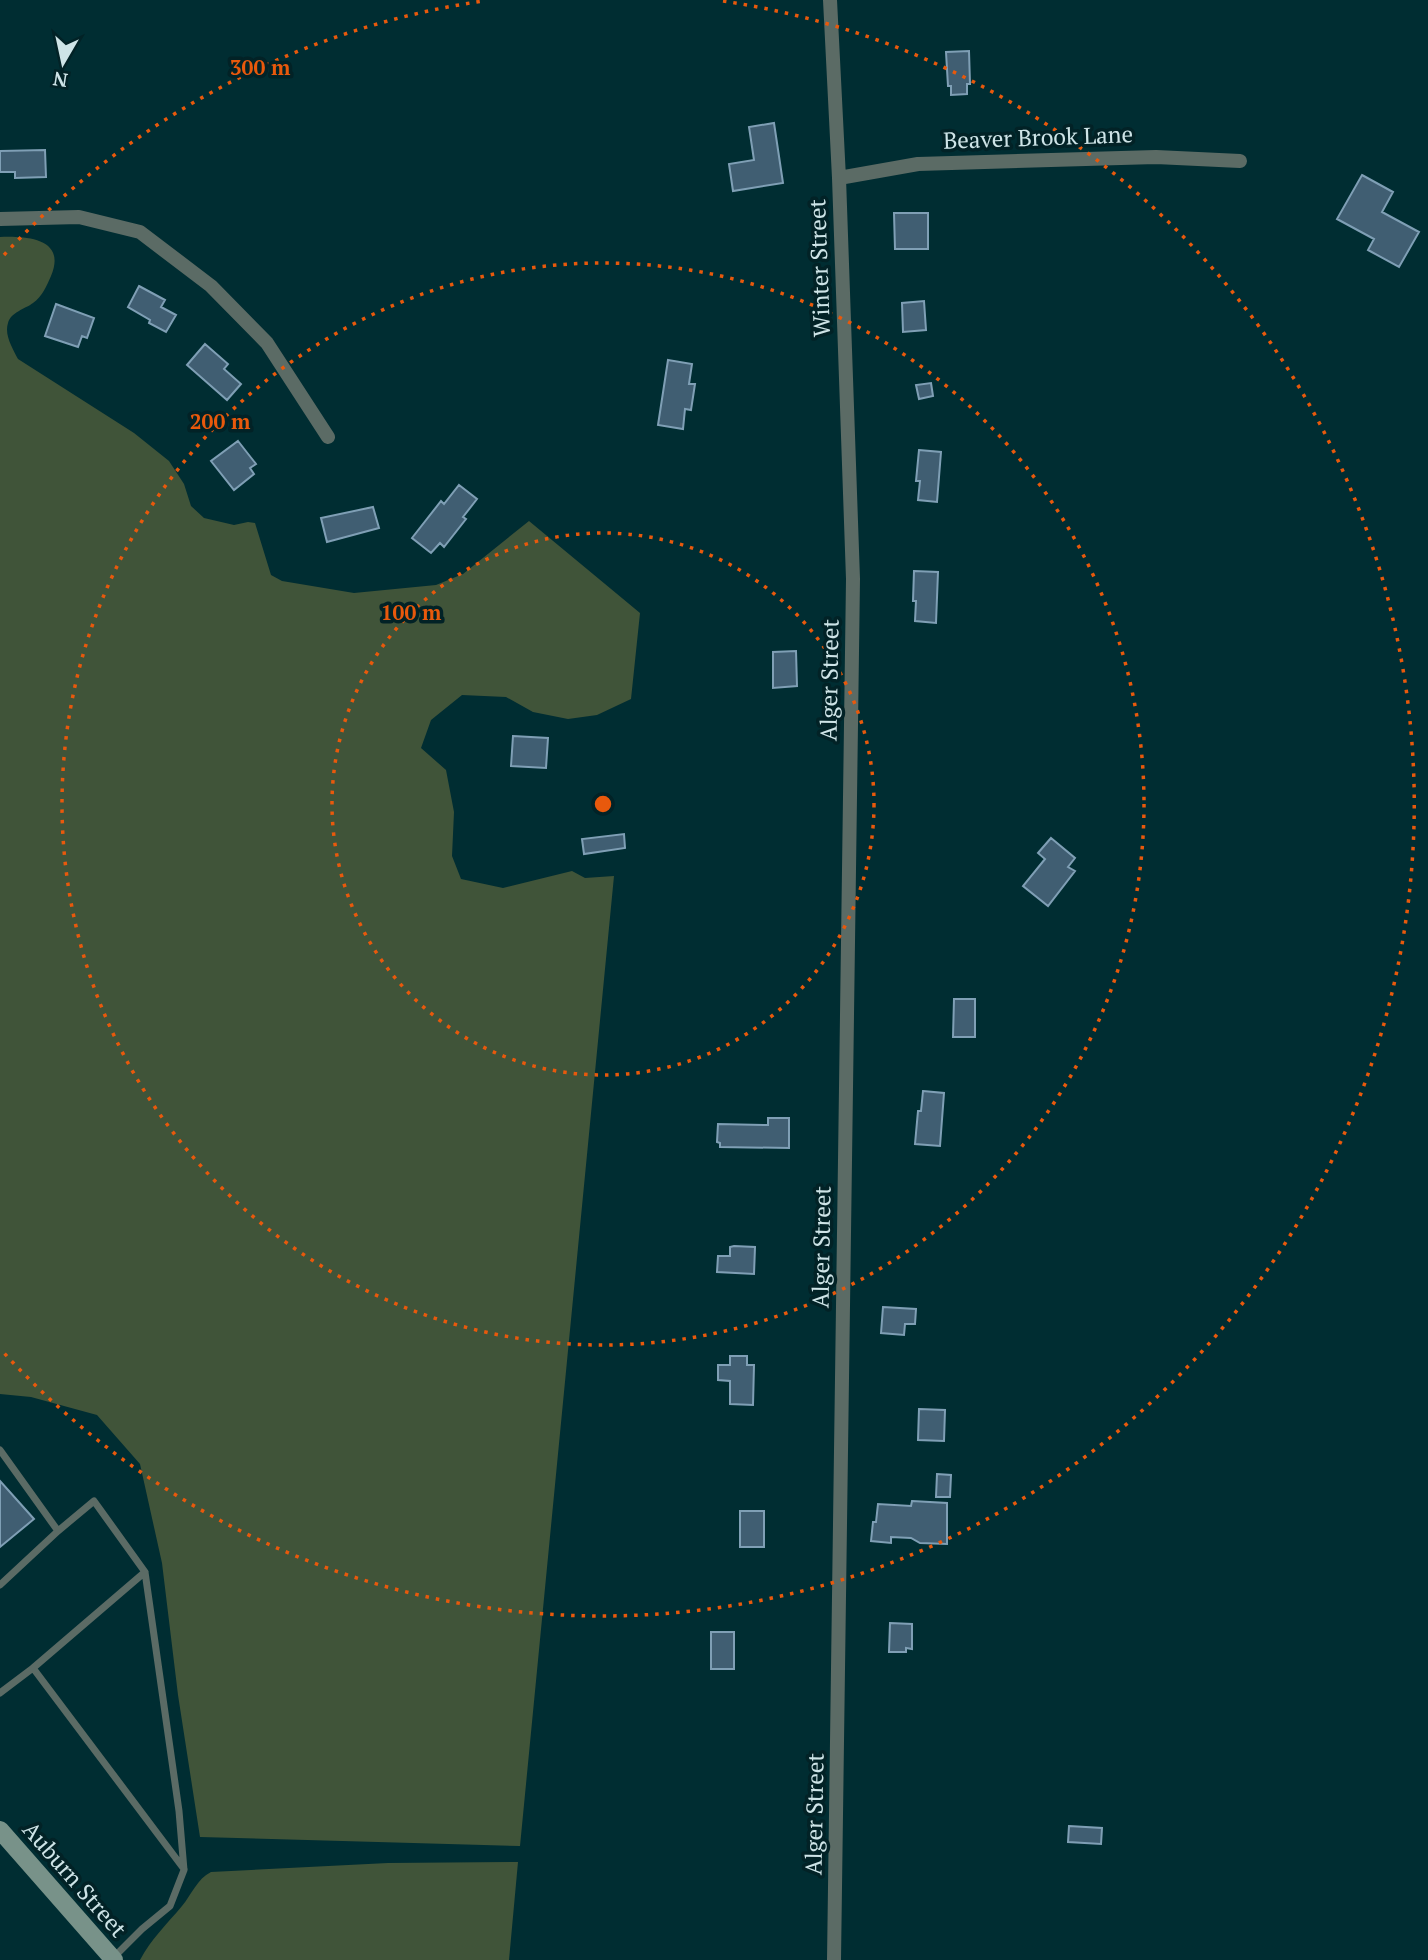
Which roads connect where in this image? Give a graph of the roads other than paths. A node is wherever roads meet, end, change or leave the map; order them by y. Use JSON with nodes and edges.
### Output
{"nodes":[{"id":1,"x":830,"y":0,"type":"edge"},
{"id":2,"x":1240,"y":161,"type":"dead end"},
{"id":3,"x":839,"y":178,"type":"junction"},
{"id":4,"x":0,"y":219,"type":"edge"},
{"id":5,"x":328,"y":437,"type":"dead end"},
{"id":6,"x":852,"y":534,"type":"joint"},
{"id":7,"x":0,"y":1450,"type":"edge"},
{"id":8,"x":58,"y":1531,"type":"junction"},
{"id":9,"x":145,"y":1572,"type":"junction"},
{"id":10,"x":0,"y":1585,"type":"edge"},
{"id":11,"x":33,"y":1668,"type":"junction"},
{"id":12,"x":0,"y":1693,"type":"edge"},
{"id":13,"x":4,"y":1841,"type":"edge"},
{"id":14,"x":184,"y":1870,"type":"junction"},
{"id":15,"x":113,"y":1959,"type":"edge"},
{"id":16,"x":834,"y":1960,"type":"edge"}],
"edges":[{"from":1,"to":3,"type":"street","name":"Winter Street"},
{"from":2,"to":3,"type":"street","name":"Beaver Brook Lane"},
{"from":3,"to":6,"type":"street","name":"Winter Street"},
{"from":4,"to":5,"type":"street"},
{"from":6,"to":16,"type":"street","name":"Alger Street"},
{"from":7,"to":8,"type":"lane"},
{"from":8,"to":9,"type":"lane"},
{"from":8,"to":10,"type":"lane"},
{"from":9,"to":11,"type":"lane"},
{"from":9,"to":14,"type":"lane"},
{"from":11,"to":12,"type":"lane"},
{"from":11,"to":14,"type":"lane"},
{"from":13,"to":15,"type":"main road","name":"Auburn Street"},
{"from":14,"to":15,"type":"lane"}]}
